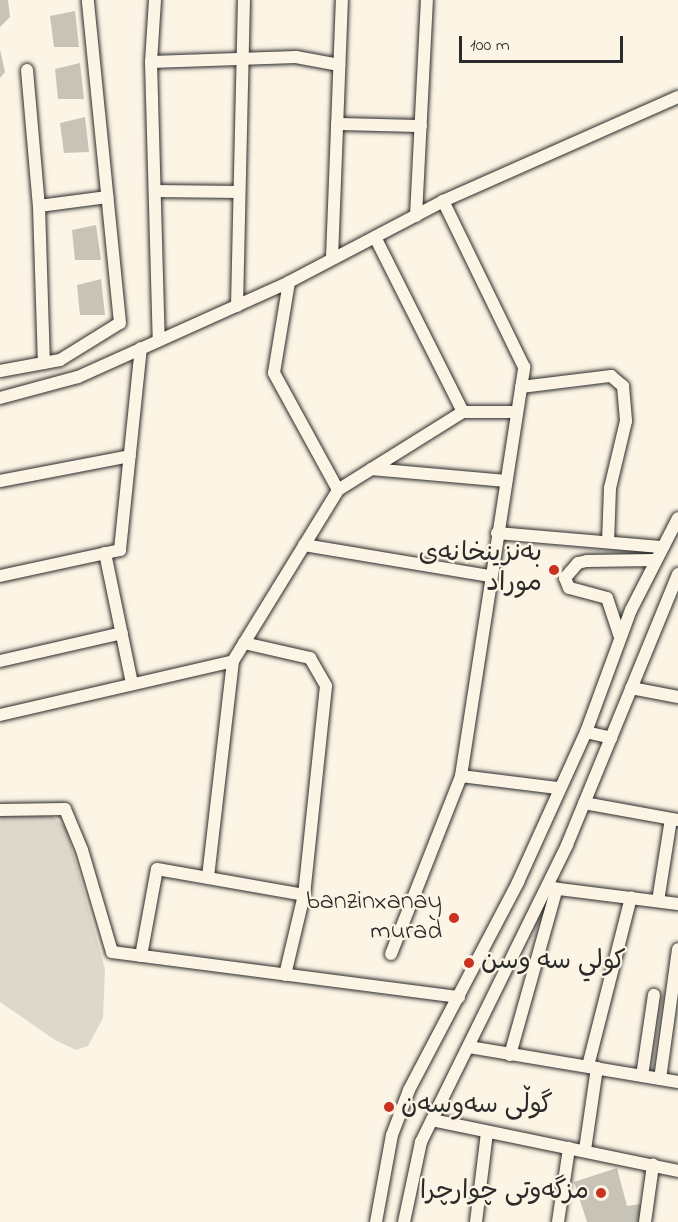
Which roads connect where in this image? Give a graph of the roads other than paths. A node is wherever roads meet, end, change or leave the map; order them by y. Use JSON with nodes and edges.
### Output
{"nodes":[{"id":1,"x":88,"y":0,"type":"edge"},
{"id":2,"x":154,"y":0,"type":"edge"},
{"id":3,"x":244,"y":0,"type":"edge"},
{"id":4,"x":342,"y":0,"type":"edge"},
{"id":5,"x":427,"y":0,"type":"edge"},
{"id":6,"x":241,"y":60,"type":"junction"},
{"id":7,"x":152,"y":62,"type":"junction"},
{"id":8,"x":339,"y":65,"type":"junction"},
{"id":9,"x":27,"y":70,"type":"dead end"},
{"id":10,"x":678,"y":97,"type":"edge"},
{"id":11,"x":337,"y":124,"type":"junction"},
{"id":12,"x":421,"y":126,"type":"junction"},
{"id":13,"x":155,"y":191,"type":"junction"},
{"id":14,"x":239,"y":192,"type":"junction"},
{"id":15,"x":107,"y":197,"type":"junction"},
{"id":16,"x":443,"y":201,"type":"junction"},
{"id":17,"x":39,"y":206,"type":"junction"},
{"id":18,"x":416,"y":216,"type":"junction"},
{"id":19,"x":375,"y":237,"type":"junction"},
{"id":20,"x":332,"y":258,"type":"junction"},
{"id":21,"x":289,"y":282,"type":"junction"},
{"id":22,"x":237,"y":306,"type":"junction"},
{"id":23,"x":159,"y":340,"type":"junction"},
{"id":24,"x":141,"y":348,"type":"junction"},
{"id":25,"x":44,"y":363,"type":"junction"},
{"id":26,"x":0,"y":371,"type":"edge"},
{"id":27,"x":521,"y":387,"type":"junction"},
{"id":28,"x":0,"y":398,"type":"edge"},
{"id":29,"x":463,"y":412,"type":"junction"},
{"id":30,"x":517,"y":412,"type":"junction"},
{"id":31,"x":130,"y":456,"type":"junction"},
{"id":32,"x":371,"y":470,"type":"junction"},
{"id":33,"x":0,"y":481,"type":"edge"},
{"id":34,"x":506,"y":481,"type":"junction"},
{"id":35,"x":338,"y":490,"type":"junction"},
{"id":36,"x":678,"y":518,"type":"edge"},
{"id":37,"x":497,"y":533,"type":"junction"},
{"id":38,"x":608,"y":542,"type":"junction"},
{"id":39,"x":304,"y":545,"type":"junction"},
{"id":40,"x":660,"y":547,"type":"junction"},
{"id":41,"x":105,"y":553,"type":"junction"},
{"id":42,"x":654,"y":560,"type":"junction"},
{"id":43,"x":678,"y":574,"type":"edge"},
{"id":44,"x":0,"y":576,"type":"edge"},
{"id":45,"x":490,"y":576,"type":"junction"},
{"id":46,"x":122,"y":633,"type":"junction"},
{"id":47,"x":620,"y":637,"type":"junction"},
{"id":48,"x":244,"y":643,"type":"junction"},
{"id":49,"x":0,"y":661,"type":"edge"},
{"id":50,"x":233,"y":661,"type":"junction"},
{"id":51,"x":132,"y":683,"type":"junction"},
{"id":52,"x":631,"y":688,"type":"junction"},
{"id":53,"x":678,"y":697,"type":"edge"},
{"id":54,"x":0,"y":715,"type":"edge"},
{"id":55,"x":586,"y":732,"type":"junction"},
{"id":56,"x":611,"y":738,"type":"junction"},
{"id":57,"x":461,"y":776,"type":"junction"},
{"id":58,"x":557,"y":788,"type":"junction"},
{"id":59,"x":584,"y":803,"type":"junction"},
{"id":60,"x":0,"y":810,"type":"edge"},
{"id":61,"x":675,"y":819,"type":"edge"},
{"id":62,"x":208,"y":877,"type":"junction"},
{"id":63,"x":552,"y":888,"type":"junction"},
{"id":64,"x":304,"y":895,"type":"junction"},
{"id":65,"x":631,"y":897,"type":"junction"},
{"id":66,"x":658,"y":901,"type":"junction"},
{"id":67,"x":678,"y":904,"type":"edge"},
{"id":68,"x":678,"y":949,"type":"edge"},
{"id":69,"x":391,"y":954,"type":"dead end"},
{"id":70,"x":141,"y":956,"type":"junction"},
{"id":71,"x":285,"y":975,"type":"junction"},
{"id":72,"x":654,"y":995,"type":"dead end"},
{"id":73,"x":459,"y":997,"type":"junction"},
{"id":74,"x":469,"y":1047,"type":"junction"},
{"id":75,"x":510,"y":1055,"type":"junction"},
{"id":76,"x":592,"y":1067,"type":"junction"},
{"id":77,"x":642,"y":1076,"type":"junction"},
{"id":78,"x":660,"y":1079,"type":"junction"},
{"id":79,"x":678,"y":1083,"type":"edge"},
{"id":80,"x":432,"y":1120,"type":"junction"},
{"id":81,"x":487,"y":1133,"type":"junction"},
{"id":82,"x":568,"y":1148,"type":"junction"},
{"id":83,"x":585,"y":1150,"type":"junction"},
{"id":84,"x":653,"y":1165,"type":"junction"},
{"id":85,"x":678,"y":1171,"type":"edge"},
{"id":86,"x":376,"y":1222,"type":"edge"},
{"id":87,"x":404,"y":1222,"type":"edge"},
{"id":88,"x":476,"y":1222,"type":"edge"},
{"id":89,"x":558,"y":1222,"type":"edge"},
{"id":90,"x":645,"y":1222,"type":"edge"}],
"edges":[{"from":1,"to":15,"type":"street"},
{"from":2,"to":7,"type":"street"},
{"from":3,"to":6,"type":"street"},
{"from":4,"to":8,"type":"street"},
{"from":5,"to":12,"type":"street"},
{"from":6,"to":7,"type":"street"},
{"from":6,"to":8,"type":"street"},
{"from":6,"to":14,"type":"street"},
{"from":7,"to":13,"type":"street"},
{"from":8,"to":11,"type":"street"},
{"from":9,"to":17,"type":"street"},
{"from":10,"to":16,"type":"street"},
{"from":11,"to":12,"type":"street"},
{"from":11,"to":20,"type":"street"},
{"from":12,"to":18,"type":"street"},
{"from":13,"to":14,"type":"street"},
{"from":13,"to":23,"type":"street"},
{"from":14,"to":22,"type":"street"},
{"from":15,"to":17,"type":"street"},
{"from":15,"to":25,"type":"street"},
{"from":16,"to":18,"type":"street"},
{"from":16,"to":27,"type":"street"},
{"from":17,"to":25,"type":"street"},
{"from":18,"to":19,"type":"street"},
{"from":19,"to":20,"type":"street"},
{"from":19,"to":29,"type":"street"},
{"from":20,"to":21,"type":"street"},
{"from":21,"to":22,"type":"street"},
{"from":21,"to":35,"type":"street"},
{"from":22,"to":23,"type":"street"},
{"from":23,"to":24,"type":"street"},
{"from":24,"to":28,"type":"street"},
{"from":24,"to":31,"type":"street"},
{"from":25,"to":26,"type":"street"},
{"from":27,"to":30,"type":"street"},
{"from":27,"to":38,"type":"street"},
{"from":29,"to":30,"type":"street"},
{"from":29,"to":32,"type":"street"},
{"from":30,"to":34,"type":"street"},
{"from":31,"to":33,"type":"street"},
{"from":31,"to":41,"type":"street"},
{"from":32,"to":34,"type":"street"},
{"from":32,"to":35,"type":"street"},
{"from":34,"to":37,"type":"street"},
{"from":35,"to":39,"type":"street"},
{"from":36,"to":40,"type":"street"},
{"from":37,"to":38,"type":"street"},
{"from":37,"to":45,"type":"street"},
{"from":38,"to":40,"type":"street"},
{"from":39,"to":45,"type":"street"},
{"from":39,"to":48,"type":"street"},
{"from":40,"to":42,"type":"street"},
{"from":41,"to":44,"type":"street"},
{"from":41,"to":46,"type":"street"},
{"from":42,"to":47,"type":"street"},
{"from":42,"to":47,"type":"street"},
{"from":43,"to":52,"type":"street"},
{"from":45,"to":57,"type":"street"},
{"from":46,"to":49,"type":"street"},
{"from":46,"to":51,"type":"street"},
{"from":47,"to":55,"type":"street"},
{"from":48,"to":50,"type":"street"},
{"from":48,"to":64,"type":"street"},
{"from":50,"to":51,"type":"street"},
{"from":50,"to":62,"type":"street"},
{"from":51,"to":54,"type":"street"},
{"from":52,"to":53,"type":"street"},
{"from":52,"to":56,"type":"street"},
{"from":55,"to":56,"type":"street"},
{"from":55,"to":58,"type":"street"},
{"from":56,"to":59,"type":"street"},
{"from":57,"to":58,"type":"street"},
{"from":57,"to":69,"type":"street"},
{"from":58,"to":73,"type":"street"},
{"from":59,"to":61,"type":"street"},
{"from":59,"to":63,"type":"street"},
{"from":60,"to":70,"type":"street"},
{"from":61,"to":66,"type":"street"},
{"from":62,"to":64,"type":"street"},
{"from":62,"to":70,"type":"street"},
{"from":63,"to":65,"type":"street"},
{"from":63,"to":74,"type":"street"},
{"from":63,"to":75,"type":"street"},
{"from":64,"to":71,"type":"street"},
{"from":65,"to":66,"type":"street"},
{"from":65,"to":76,"type":"street"},
{"from":66,"to":67,"type":"street"},
{"from":68,"to":78,"type":"street"},
{"from":70,"to":71,"type":"street"},
{"from":71,"to":73,"type":"street"},
{"from":72,"to":77,"type":"street"},
{"from":73,"to":86,"type":"street"},
{"from":74,"to":75,"type":"street"},
{"from":74,"to":80,"type":"street"},
{"from":75,"to":76,"type":"street"},
{"from":76,"to":77,"type":"street"},
{"from":76,"to":83,"type":"street"},
{"from":77,"to":78,"type":"street"},
{"from":78,"to":79,"type":"street"},
{"from":80,"to":81,"type":"street"},
{"from":80,"to":87,"type":"street"},
{"from":81,"to":82,"type":"street"},
{"from":81,"to":88,"type":"street"},
{"from":82,"to":83,"type":"street"},
{"from":82,"to":89,"type":"street"},
{"from":83,"to":84,"type":"street"},
{"from":84,"to":85,"type":"street"},
{"from":84,"to":90,"type":"street"}]}
